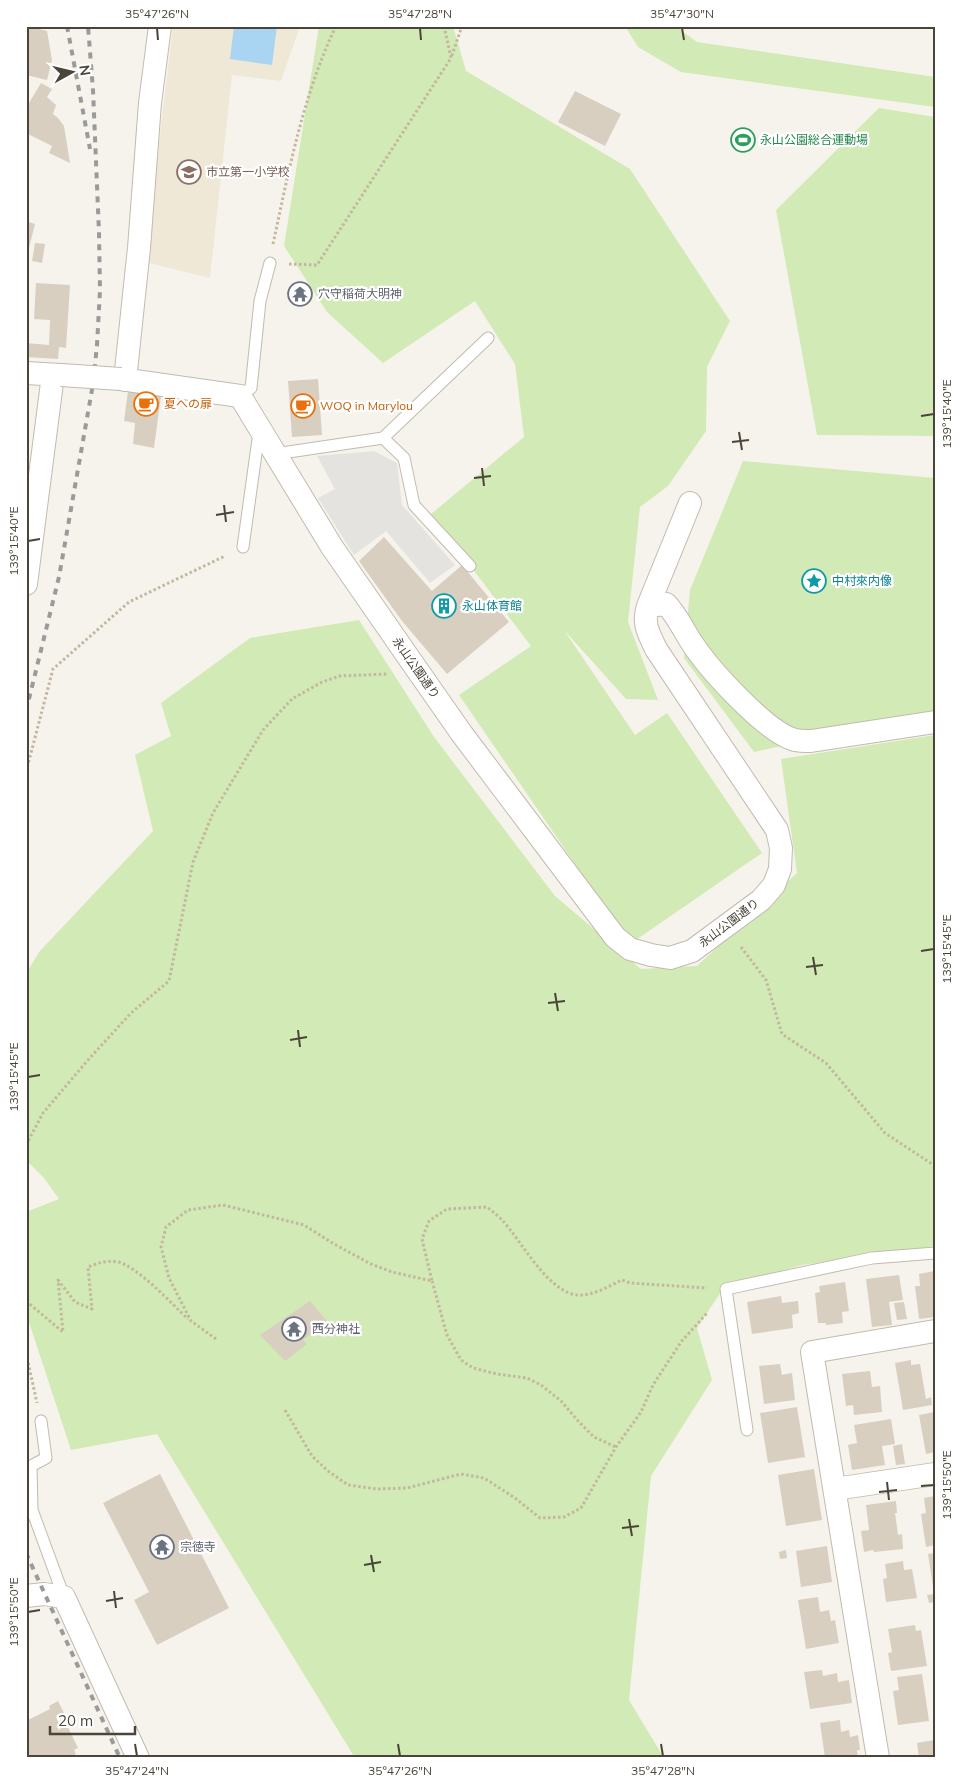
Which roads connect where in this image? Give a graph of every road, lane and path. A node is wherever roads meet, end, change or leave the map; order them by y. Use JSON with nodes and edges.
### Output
{"nodes":[{"id":1,"x":160,"y":26,"type":"edge"},
{"id":2,"x":336,"y":26,"type":"edge"},
{"id":3,"x":444,"y":26,"type":"edge"},
{"id":4,"x":462,"y":26,"type":"edge"},
{"id":5,"x":451,"y":58,"type":"junction"},
{"id":6,"x":270,"y":263,"type":"junction"},
{"id":7,"x":488,"y":338,"type":"dead end"},
{"id":8,"x":26,"y":373,"type":"edge"},
{"id":9,"x":57,"y":375,"type":"junction"},
{"id":10,"x":123,"y":379,"type":"junction"},
{"id":11,"x":240,"y":396,"type":"junction"},
{"id":12,"x":259,"y":430,"type":"junction"},
{"id":13,"x":383,"y":438,"type":"junction"},
{"id":14,"x":274,"y":454,"type":"junction"},
{"id":15,"x":42,"y":462,"type":"junction"},
{"id":16,"x":26,"y":480,"type":"edge"},
{"id":17,"x":690,"y":503,"type":"dead end"},
{"id":18,"x":243,"y":547,"type":"joint"},
{"id":19,"x":470,"y":566,"type":"dead end"},
{"id":20,"x":26,"y":584,"type":"edge"},
{"id":21,"x":648,"y":606,"type":"junction"},
{"id":22,"x":411,"y":661,"type":"junction"},
{"id":23,"x":935,"y":722,"type":"edge"},
{"id":24,"x":26,"y":772,"type":"edge"},
{"id":25,"x":726,"y":926,"type":"junction"},
{"id":26,"x":26,"y":1145,"type":"edge"},
{"id":27,"x":935,"y":1166,"type":"edge"},
{"id":28,"x":935,"y":1253,"type":"edge"},
{"id":29,"x":432,"y":1281,"type":"junction"},
{"id":30,"x":726,"y":1291,"type":"junction"},
{"id":31,"x":26,"y":1301,"type":"edge"},
{"id":32,"x":191,"y":1321,"type":"junction"},
{"id":33,"x":935,"y":1331,"type":"edge"},
{"id":34,"x":216,"y":1339,"type":"dead end"},
{"id":35,"x":26,"y":1353,"type":"edge"},
{"id":36,"x":285,"y":1410,"type":"dead end"},
{"id":37,"x":40,"y":1421,"type":"joint"},
{"id":38,"x":747,"y":1430,"type":"dead end"},
{"id":39,"x":616,"y":1447,"type":"junction"},
{"id":40,"x":935,"y":1474,"type":"edge"},
{"id":41,"x":835,"y":1489,"type":"junction"},
{"id":42,"x":26,"y":1596,"type":"edge"},
{"id":43,"x":64,"y":1597,"type":"junction"},
{"id":44,"x":138,"y":1758,"type":"edge"},
{"id":45,"x":878,"y":1758,"type":"edge"}],
"edges":[{"from":1,"to":10,"type":"street"},
{"from":2,"to":6,"type":"path"},
{"from":3,"to":5,"type":"path"},
{"from":4,"to":5,"type":"path"},
{"from":5,"to":6,"type":"path"},
{"from":6,"to":11,"type":"lane"},
{"from":7,"to":13,"type":"lane"},
{"from":8,"to":9,"type":"street"},
{"from":9,"to":10,"type":"street","bridge":true},
{"from":9,"to":15,"type":"street"},
{"from":10,"to":11,"type":"street"},
{"from":11,"to":12,"type":"street","name":"永山公園通り"},
{"from":12,"to":14,"type":"street","name":"永山公園通り"},
{"from":12,"to":18,"type":"lane"},
{"from":13,"to":14,"type":"lane"},
{"from":13,"to":19,"type":"lane"},
{"from":14,"to":22,"type":"street","name":"永山公園通り"},
{"from":15,"to":16,"type":"lane"},
{"from":15,"to":20,"type":"street"},
{"from":17,"to":21,"type":"street","name":"永山公園通り"},
{"from":18,"to":24,"type":"path"},
{"from":21,"to":23,"type":"street"},
{"from":21,"to":25,"type":"street","name":"永山公園通り"},
{"from":22,"to":25,"type":"street","name":"永山公園通り"},
{"from":22,"to":26,"type":"path"},
{"from":25,"to":27,"type":"path"},
{"from":28,"to":30,"type":"lane"},
{"from":29,"to":30,"type":"path"},
{"from":29,"to":32,"type":"path"},
{"from":29,"to":39,"type":"path"},
{"from":30,"to":38,"type":"lane"},
{"from":30,"to":39,"type":"path"},
{"from":31,"to":32,"type":"path"},
{"from":32,"to":34,"type":"path"},
{"from":33,"to":41,"type":"street"},
{"from":35,"to":37,"type":"path"},
{"from":36,"to":39,"type":"path"},
{"from":37,"to":43,"type":"lane"},
{"from":40,"to":41,"type":"street"},
{"from":41,"to":45,"type":"street"},
{"from":42,"to":43,"type":"street"},
{"from":43,"to":44,"type":"street"}]}
